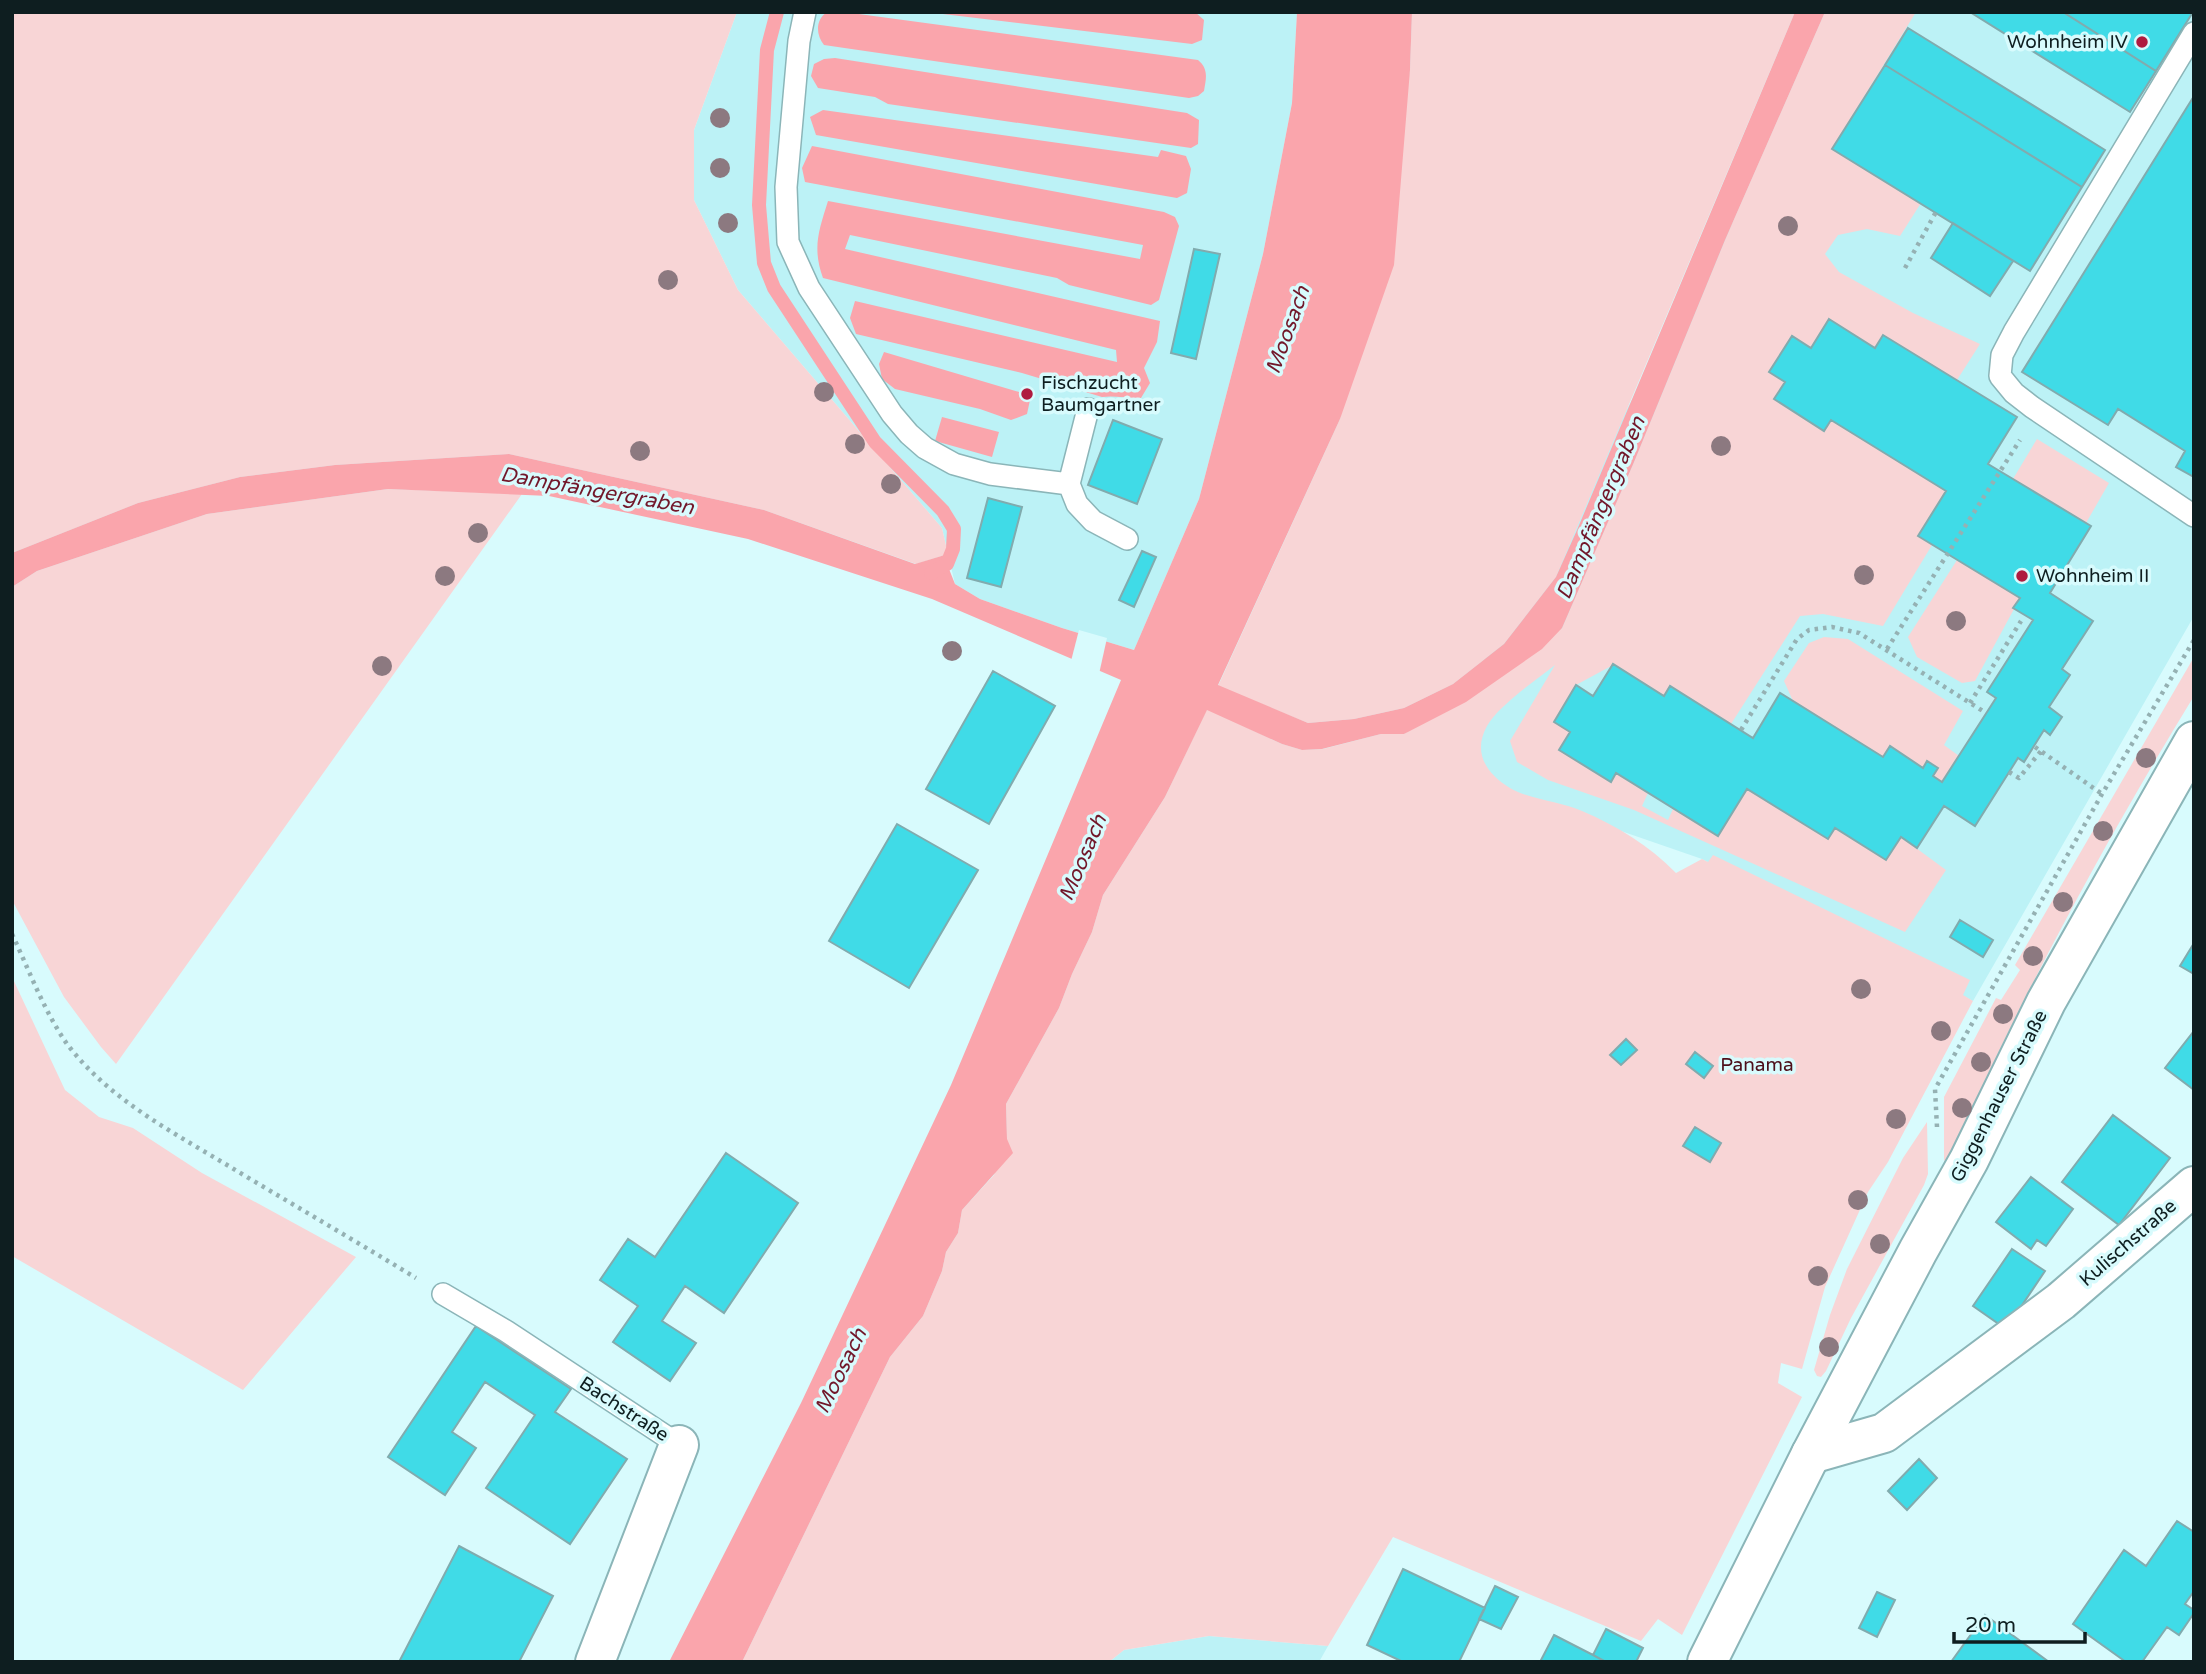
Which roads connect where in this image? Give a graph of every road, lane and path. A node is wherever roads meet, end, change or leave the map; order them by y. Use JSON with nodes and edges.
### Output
{"nodes":[{"id":1,"x":805,"y":12,"type":"edge"},
{"id":2,"x":2194,"y":33,"type":"edge"},
{"id":3,"x":1936,"y":212,"type":"dead end"},
{"id":4,"x":1905,"y":268,"type":"dead end"},
{"id":5,"x":1088,"y":409,"type":"dead end"},
{"id":6,"x":2039,"y":411,"type":"junction"},
{"id":7,"x":1069,"y":484,"type":"junction"},
{"id":8,"x":2194,"y":516,"type":"edge"},
{"id":9,"x":1127,"y":539,"type":"dead end"},
{"id":10,"x":2021,"y":621,"type":"dead end"},
{"id":11,"x":2194,"y":640,"type":"edge"},
{"id":12,"x":2008,"y":642,"type":"junction"},
{"id":13,"x":2016,"y":646,"type":"dead end"},
{"id":14,"x":1887,"y":649,"type":"junction"},
{"id":15,"x":1996,"y":663,"type":"junction"},
{"id":16,"x":2003,"y":667,"type":"dead end"},
{"id":17,"x":1970,"y":704,"type":"junction"},
{"id":18,"x":1986,"y":713,"type":"dead end"},
{"id":19,"x":1741,"y":730,"type":"dead end"},
{"id":20,"x":2194,"y":741,"type":"edge"},
{"id":21,"x":2035,"y":747,"type":"dead end"},
{"id":22,"x":2041,"y":751,"type":"junction"},
{"id":23,"x":2009,"y":772,"type":"dead end"},
{"id":24,"x":2102,"y":794,"type":"junction"},
{"id":25,"x":12,"y":934,"type":"edge"},
{"id":26,"x":1935,"y":1089,"type":"dead end"},
{"id":27,"x":2194,"y":1186,"type":"edge"},
{"id":28,"x":443,"y":1294,"type":"joint"},
{"id":29,"x":679,"y":1446,"type":"joint"},
{"id":30,"x":1811,"y":1454,"type":"junction"},
{"id":31,"x":596,"y":1662,"type":"edge"},
{"id":32,"x":1707,"y":1662,"type":"edge"}],
"edges":[{"from":1,"to":7,"type":"lane"},
{"from":2,"to":6,"type":"lane"},
{"from":3,"to":4,"type":"path"},
{"from":5,"to":7,"type":"lane"},
{"from":6,"to":8,"type":"lane"},
{"from":6,"to":14,"type":"path"},
{"from":7,"to":9,"type":"lane"},
{"from":10,"to":12,"type":"path"},
{"from":11,"to":24,"type":"path"},
{"from":12,"to":13,"type":"path"},
{"from":12,"to":15,"type":"path"},
{"from":14,"to":17,"type":"path"},
{"from":14,"to":19,"type":"path"},
{"from":15,"to":16,"type":"path"},
{"from":15,"to":17,"type":"path"},
{"from":17,"to":18,"type":"path"},
{"from":20,"to":30,"type":"main road","name":"Giggenhauser Straße"},
{"from":21,"to":22,"type":"path"},
{"from":22,"to":23,"type":"path"},
{"from":22,"to":24,"type":"path"},
{"from":24,"to":26,"type":"path"},
{"from":25,"to":28,"type":"path"},
{"from":27,"to":30,"type":"main road","name":"Kulischstraße"},
{"from":28,"to":29,"type":"lane","name":"Bachstraße"},
{"from":29,"to":31,"type":"main road","name":"Bachstraße"},
{"from":30,"to":32,"type":"main road","name":"Giggenhauser Straße"}]}
